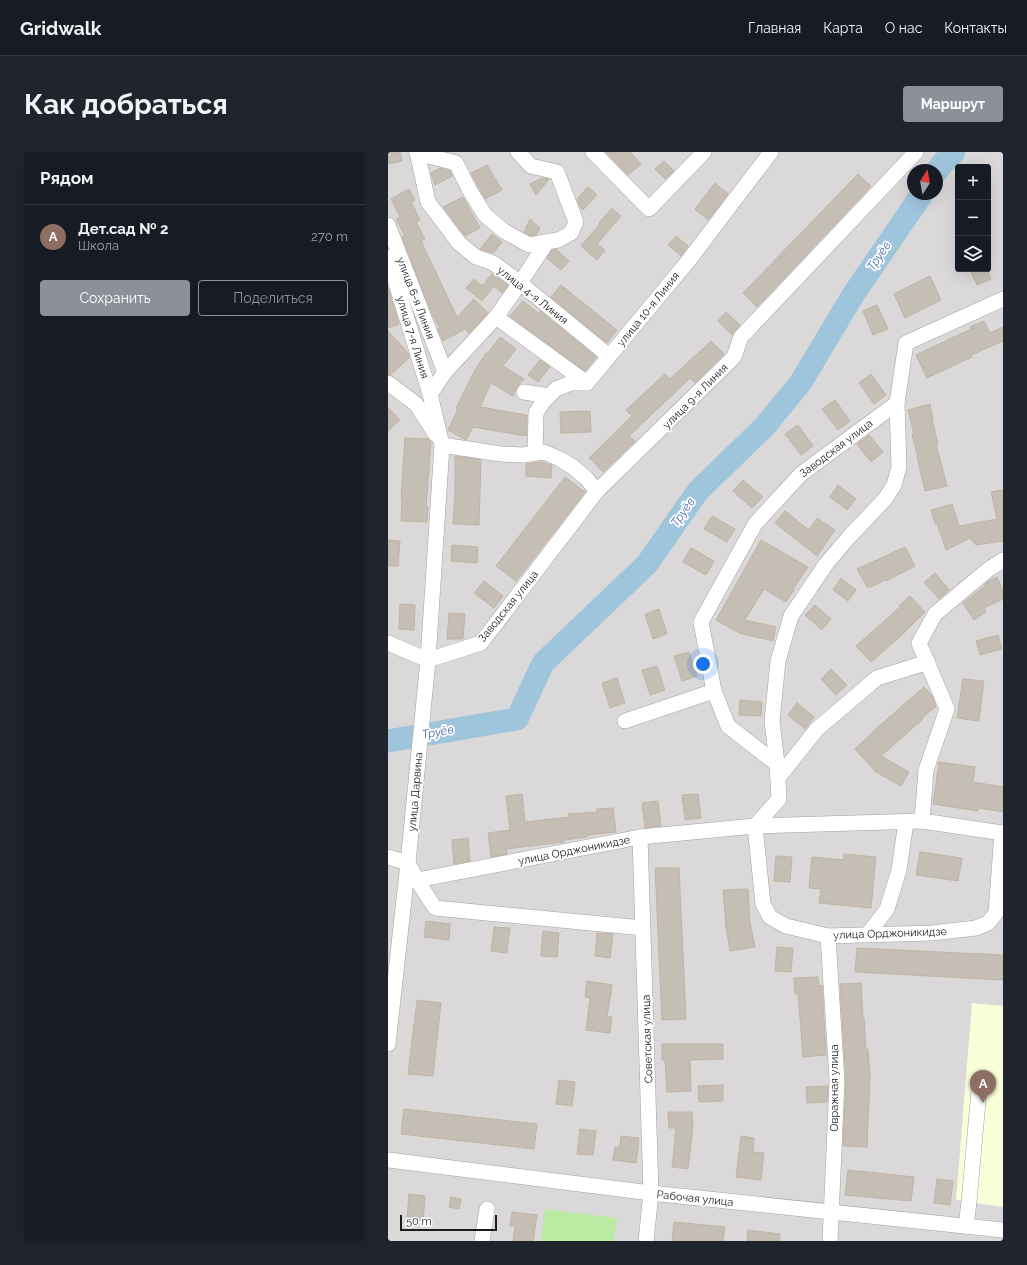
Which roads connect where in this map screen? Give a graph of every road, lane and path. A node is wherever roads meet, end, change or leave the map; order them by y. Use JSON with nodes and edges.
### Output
{"nodes":[{"id":1,"x":417,"y":152,"type":"edge"},
{"id":2,"x":518,"y":152,"type":"edge"},
{"id":3,"x":593,"y":152,"type":"edge"},
{"id":4,"x":704,"y":152,"type":"edge"},
{"id":5,"x":770,"y":152,"type":"edge"},
{"id":6,"x":916,"y":152,"type":"edge"},
{"id":7,"x":388,"y":225,"type":"edge"},
{"id":8,"x":547,"y":242,"type":"junction"},
{"id":9,"x":388,"y":257,"type":"edge"},
{"id":10,"x":520,"y":283,"type":"junction"},
{"id":11,"x":1003,"y":298,"type":"edge"},
{"id":12,"x":496,"y":317,"type":"junction"},
{"id":13,"x":610,"y":356,"type":"junction"},
{"id":14,"x":445,"y":372,"type":"junction"},
{"id":15,"x":388,"y":383,"type":"edge"},
{"id":16,"x":587,"y":383,"type":"junction"},
{"id":17,"x":524,"y":392,"type":"dead end"},
{"id":18,"x":430,"y":394,"type":"junction"},
{"id":19,"x":549,"y":396,"type":"junction"},
{"id":20,"x":897,"y":403,"type":"junction"},
{"id":21,"x":442,"y":445,"type":"junction"},
{"id":22,"x":535,"y":453,"type":"junction"},
{"id":23,"x":597,"y":492,"type":"junction"},
{"id":24,"x":1003,"y":560,"type":"edge"},
{"id":25,"x":388,"y":642,"type":"edge"},
{"id":26,"x":428,"y":660,"type":"junction"},
{"id":27,"x":928,"y":662,"type":"junction"},
{"id":28,"x":714,"y":691,"type":"junction"},
{"id":29,"x":625,"y":721,"type":"dead end"},
{"id":30,"x":778,"y":771,"type":"junction"},
{"id":31,"x":922,"y":821,"type":"junction"},
{"id":32,"x":906,"y":822,"type":"junction"},
{"id":33,"x":755,"y":826,"type":"junction"},
{"id":34,"x":1002,"y":833,"type":"edge"},
{"id":35,"x":640,"y":837,"type":"junction"},
{"id":36,"x":388,"y":857,"type":"edge"},
{"id":37,"x":408,"y":863,"type":"junction"},
{"id":38,"x":418,"y":880,"type":"junction"},
{"id":39,"x":643,"y":928,"type":"junction"},
{"id":40,"x":868,"y":934,"type":"junction"},
{"id":41,"x":828,"y":936,"type":"junction"},
{"id":42,"x":388,"y":1044,"type":"edge"},
{"id":43,"x":979,"y":1090,"type":"dead end"},
{"id":44,"x":388,"y":1160,"type":"edge"},
{"id":45,"x":652,"y":1193,"type":"junction"},
{"id":46,"x":486,"y":1209,"type":"dead end"},
{"id":47,"x":832,"y":1212,"type":"junction"},
{"id":48,"x":966,"y":1226,"type":"junction"},
{"id":49,"x":1003,"y":1230,"type":"edge"},
{"id":50,"x":482,"y":1241,"type":"edge"},
{"id":51,"x":646,"y":1241,"type":"edge"},
{"id":52,"x":830,"y":1241,"type":"edge"}],
"edges":[{"from":1,"to":8,"type":"street"},
{"from":1,"to":10,"type":"street","name":"улица 4-я Линия"},
{"from":2,"to":8,"type":"street"},
{"from":3,"to":4,"type":"street"},
{"from":5,"to":13,"type":"street","name":"улица 10-я Линия"},
{"from":6,"to":23,"type":"street","name":"улица 9-я Линия"},
{"from":7,"to":14,"type":"street","name":"улица 6-я Линия"},
{"from":8,"to":10,"type":"street"},
{"from":9,"to":18,"type":"street","name":"улица 7-я Линия"},
{"from":10,"to":12,"type":"street"},
{"from":10,"to":13,"type":"street","name":"улица 4-я Линия"},
{"from":11,"to":20,"type":"street"},
{"from":12,"to":14,"type":"street"},
{"from":12,"to":16,"type":"street"},
{"from":13,"to":16,"type":"street","name":"улица 10-я Линия"},
{"from":14,"to":18,"type":"street"},
{"from":15,"to":21,"type":"street"},
{"from":16,"to":19,"type":"street"},
{"from":17,"to":19,"type":"street"},
{"from":18,"to":21,"type":"street","name":"улица 7-я Линия"},
{"from":19,"to":22,"type":"street"},
{"from":20,"to":28,"type":"street","name":"Заводская улица"},
{"from":20,"to":30,"type":"street"},
{"from":21,"to":22,"type":"street"},
{"from":21,"to":26,"type":"street","name":"улица Дарвина"},
{"from":22,"to":23,"type":"street"},
{"from":23,"to":26,"type":"street","name":"Заводская улица"},
{"from":24,"to":27,"type":"street"},
{"from":25,"to":26,"type":"street"},
{"from":26,"to":37,"type":"street","name":"улица Дарвина"},
{"from":27,"to":30,"type":"street"},
{"from":27,"to":31,"type":"street"},
{"from":28,"to":29,"type":"street"},
{"from":28,"to":30,"type":"street","name":"Заводская улица"},
{"from":30,"to":33,"type":"street"},
{"from":31,"to":32,"type":"street","name":"улица Орджоникидзе"},
{"from":31,"to":34,"type":"street","name":"улица Орджоникидзе"},
{"from":32,"to":33,"type":"street","name":"улица Орджоникидзе"},
{"from":32,"to":40,"type":"street"},
{"from":33,"to":35,"type":"street","name":"улица Орджоникидзе"},
{"from":33,"to":41,"type":"street","name":"улица Орджоникидзе"},
{"from":34,"to":40,"type":"street","name":"улица Орджоникидзе"},
{"from":35,"to":38,"type":"street","name":"улица Орджоникидзе"},
{"from":35,"to":39,"type":"street","name":"Советская улица"},
{"from":36,"to":37,"type":"street"},
{"from":37,"to":38,"type":"street"},
{"from":37,"to":42,"type":"street","name":"улица Дарвина"},
{"from":38,"to":39,"type":"street"},
{"from":39,"to":45,"type":"street","name":"Советская улица"},
{"from":40,"to":41,"type":"street","name":"улица Орджоникидзе"},
{"from":41,"to":47,"type":"street","name":"Овражная улица"},
{"from":43,"to":48,"type":"street"},
{"from":44,"to":45,"type":"street","name":"Рабочая улица"},
{"from":45,"to":47,"type":"street","name":"Рабочая улица"},
{"from":45,"to":51,"type":"street","name":"Советская улица"},
{"from":46,"to":50,"type":"street"},
{"from":47,"to":48,"type":"street","name":"Рабочая улица"},
{"from":47,"to":52,"type":"street","name":"Овражная улица"},
{"from":48,"to":49,"type":"street","name":"Рабочая улица"}]}
